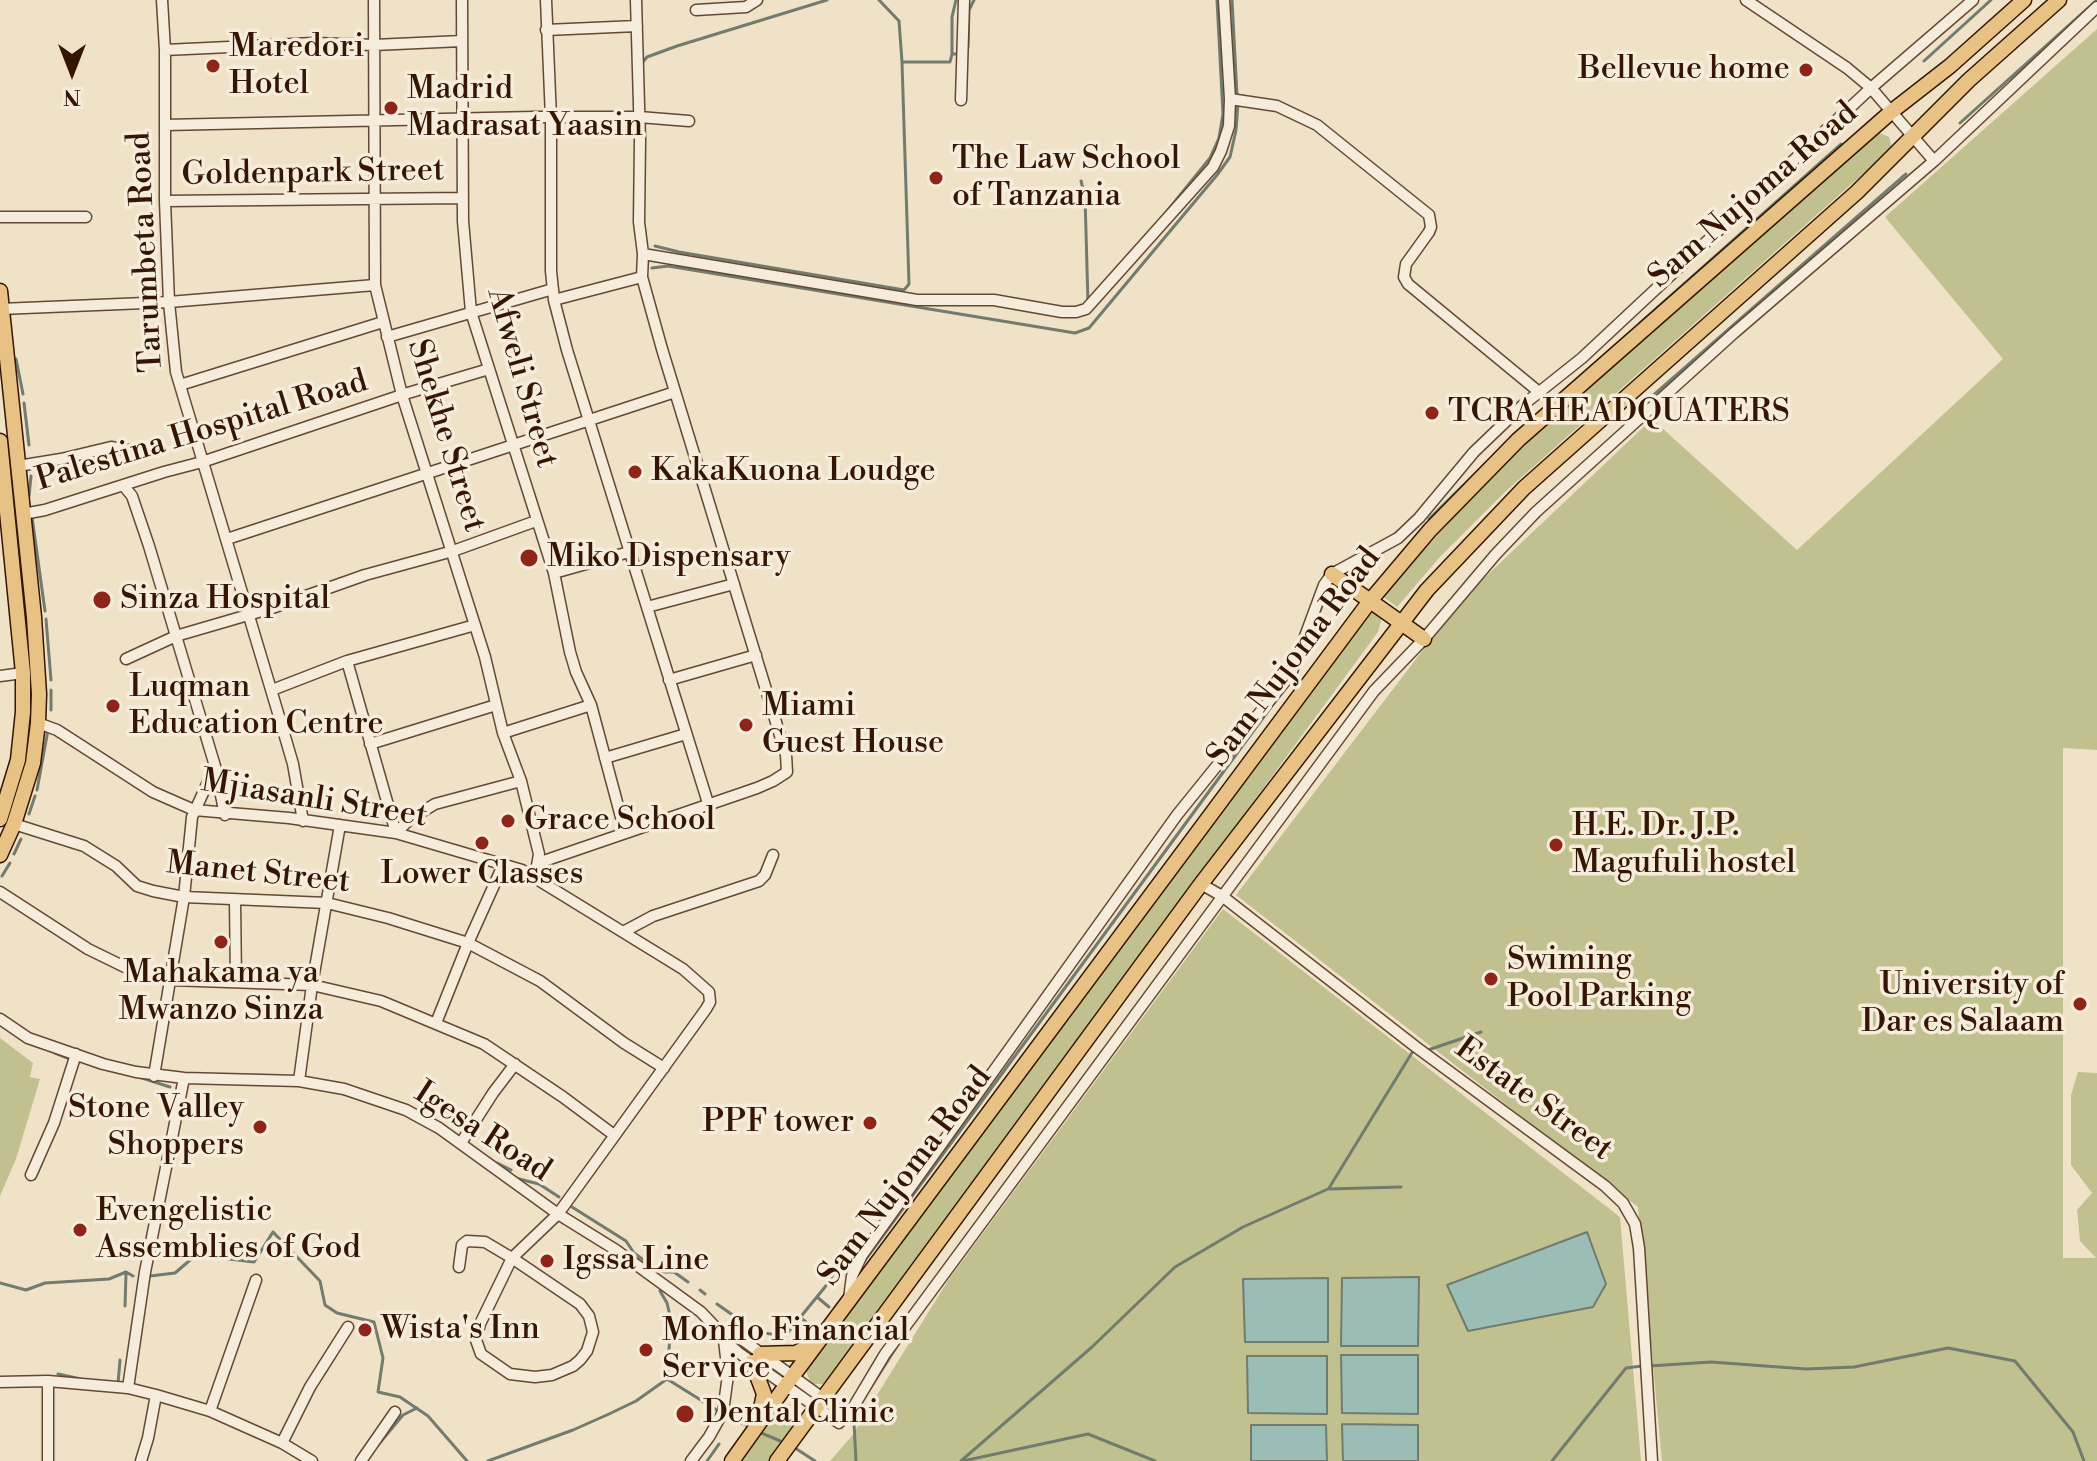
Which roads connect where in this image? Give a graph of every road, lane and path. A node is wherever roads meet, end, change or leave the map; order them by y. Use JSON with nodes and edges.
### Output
{"nodes":[{"id":1,"x":162,"y":0,"type":"edge"},
{"id":2,"x":374,"y":0,"type":"edge"},
{"id":3,"x":462,"y":0,"type":"edge"},
{"id":4,"x":546,"y":0,"type":"edge"},
{"id":5,"x":636,"y":0,"type":"edge"},
{"id":6,"x":757,"y":0,"type":"edge"},
{"id":7,"x":964,"y":0,"type":"edge"},
{"id":8,"x":1224,"y":0,"type":"edge"},
{"id":9,"x":1746,"y":0,"type":"edge"},
{"id":10,"x":1973,"y":0,"type":"edge"},
{"id":11,"x":2024,"y":0,"type":"edge"},
{"id":12,"x":2059,"y":0,"type":"edge"},
{"id":13,"x":2097,"y":7,"type":"edge"},
{"id":14,"x":696,"y":10,"type":"dead end"},
{"id":15,"x":637,"y":26,"type":"junction"},
{"id":16,"x":546,"y":30,"type":"junction"},
{"id":17,"x":462,"y":41,"type":"junction"},
{"id":18,"x":374,"y":45,"type":"junction"},
{"id":19,"x":165,"y":50,"type":"junction"},
{"id":20,"x":1871,"y":88,"type":"junction"},
{"id":21,"x":1230,"y":99,"type":"junction"},
{"id":22,"x":961,"y":100,"type":"dead end"},
{"id":23,"x":1891,"y":112,"type":"junction"},
{"id":24,"x":639,"y":117,"type":"junction"},
{"id":25,"x":464,"y":118,"type":"junction"},
{"id":26,"x":551,"y":118,"type":"junction"},
{"id":27,"x":373,"y":120,"type":"junction"},
{"id":28,"x":689,"y":121,"type":"dead end"},
{"id":29,"x":165,"y":125,"type":"junction"},
{"id":30,"x":1912,"y":137,"type":"junction"},
{"id":31,"x":1934,"y":161,"type":"junction"},
{"id":32,"x":375,"y":198,"type":"junction"},
{"id":33,"x":463,"y":198,"type":"junction"},
{"id":34,"x":165,"y":201,"type":"junction"},
{"id":35,"x":0,"y":217,"type":"edge"},
{"id":36,"x":86,"y":217,"type":"dead end"},
{"id":37,"x":643,"y":254,"type":"junction"},
{"id":38,"x":642,"y":277,"type":"junction"},
{"id":39,"x":375,"y":285,"type":"junction"},
{"id":40,"x":0,"y":291,"type":"edge"},
{"id":41,"x":554,"y":294,"type":"junction"},
{"id":42,"x":169,"y":302,"type":"junction"},
{"id":43,"x":1,"y":309,"type":"edge"},
{"id":44,"x":471,"y":312,"type":"junction"},
{"id":45,"x":383,"y":322,"type":"junction"},
{"id":46,"x":387,"y":337,"type":"junction"},
{"id":47,"x":489,"y":369,"type":"junction"},
{"id":48,"x":180,"y":385,"type":"junction"},
{"id":49,"x":675,"y":392,"type":"junction"},
{"id":50,"x":1539,"y":392,"type":"junction"},
{"id":51,"x":402,"y":395,"type":"junction"},
{"id":52,"x":590,"y":421,"type":"junction"},
{"id":53,"x":0,"y":441,"type":"edge"},
{"id":54,"x":513,"y":447,"type":"junction"},
{"id":55,"x":134,"y":451,"type":"dead end"},
{"id":56,"x":202,"y":462,"type":"junction"},
{"id":57,"x":18,"y":466,"type":"junction"},
{"id":58,"x":428,"y":472,"type":"junction"},
{"id":59,"x":2,"y":482,"type":"edge"},
{"id":60,"x":123,"y":485,"type":"junction"},
{"id":61,"x":23,"y":514,"type":"junction"},
{"id":62,"x":536,"y":521,"type":"junction"},
{"id":63,"x":227,"y":539,"type":"junction"},
{"id":64,"x":453,"y":551,"type":"junction"},
{"id":65,"x":629,"y":552,"type":"junction"},
{"id":66,"x":554,"y":573,"type":"junction"},
{"id":67,"x":1332,"y":574,"type":"junction"},
{"id":68,"x":734,"y":584,"type":"junction"},
{"id":69,"x":1370,"y":601,"type":"junction"},
{"id":70,"x":647,"y":607,"type":"junction"},
{"id":71,"x":248,"y":615,"type":"junction"},
{"id":72,"x":1402,"y":623,"type":"junction"},
{"id":73,"x":475,"y":625,"type":"junction"},
{"id":74,"x":176,"y":636,"type":"junction"},
{"id":75,"x":1424,"y":639,"type":"junction"},
{"id":76,"x":756,"y":655,"type":"junction"},
{"id":77,"x":126,"y":659,"type":"dead end"},
{"id":78,"x":347,"y":661,"type":"junction"},
{"id":79,"x":23,"y":673,"type":"junction"},
{"id":80,"x":0,"y":676,"type":"edge"},
{"id":81,"x":669,"y":680,"type":"junction"},
{"id":82,"x":272,"y":690,"type":"junction"},
{"id":83,"x":496,"y":705,"type":"junction"},
{"id":84,"x":591,"y":705,"type":"junction"},
{"id":85,"x":38,"y":723,"type":"junction"},
{"id":86,"x":503,"y":733,"type":"junction"},
{"id":87,"x":686,"y":734,"type":"junction"},
{"id":88,"x":370,"y":744,"type":"junction"},
{"id":89,"x":605,"y":758,"type":"junction"},
{"id":90,"x":215,"y":766,"type":"junction"},
{"id":91,"x":521,"y":781,"type":"junction"},
{"id":92,"x":708,"y":803,"type":"junction"},
{"id":93,"x":194,"y":810,"type":"junction"},
{"id":94,"x":225,"y":815,"type":"junction"},
{"id":95,"x":7,"y":821,"type":"edge"},
{"id":96,"x":303,"y":821,"type":"junction"},
{"id":97,"x":340,"y":825,"type":"junction"},
{"id":98,"x":625,"y":832,"type":"junction"},
{"id":99,"x":396,"y":833,"type":"junction"},
{"id":100,"x":0,"y":855,"type":"edge"},
{"id":101,"x":773,"y":855,"type":"dead end"},
{"id":102,"x":504,"y":863,"type":"junction"},
{"id":103,"x":538,"y":863,"type":"junction"},
{"id":104,"x":535,"y":877,"type":"junction"},
{"id":105,"x":1201,"y":884,"type":"junction"},
{"id":106,"x":0,"y":892,"type":"edge"},
{"id":107,"x":1222,"y":896,"type":"junction"},
{"id":108,"x":184,"y":897,"type":"junction"},
{"id":109,"x":235,"y":900,"type":"junction"},
{"id":110,"x":327,"y":903,"type":"junction"},
{"id":111,"x":623,"y":932,"type":"junction"},
{"id":112,"x":468,"y":943,"type":"junction"},
{"id":113,"x":171,"y":980,"type":"junction"},
{"id":114,"x":236,"y":982,"type":"junction"},
{"id":115,"x":312,"y":985,"type":"junction"},
{"id":116,"x":0,"y":1019,"type":"edge"},
{"id":117,"x":436,"y":1023,"type":"junction"},
{"id":118,"x":76,"y":1054,"type":"junction"},
{"id":119,"x":515,"y":1064,"type":"junction"},
{"id":120,"x":664,"y":1068,"type":"junction"},
{"id":121,"x":154,"y":1076,"type":"junction"},
{"id":122,"x":184,"y":1078,"type":"junction"},
{"id":123,"x":299,"y":1081,"type":"junction"},
{"id":124,"x":614,"y":1135,"type":"junction"},
{"id":125,"x":461,"y":1143,"type":"junction"},
{"id":126,"x":31,"y":1175,"type":"dead end"},
{"id":127,"x":558,"y":1214,"type":"junction"},
{"id":128,"x":512,"y":1258,"type":"junction"},
{"id":129,"x":459,"y":1267,"type":"dead end"},
{"id":130,"x":256,"y":1280,"type":"dead end"},
{"id":131,"x":849,"y":1301,"type":"junction"},
{"id":132,"x":348,"y":1327,"type":"dead end"},
{"id":133,"x":721,"y":1335,"type":"junction"},
{"id":134,"x":823,"y":1337,"type":"junction"},
{"id":135,"x":756,"y":1358,"type":"junction"},
{"id":136,"x":48,"y":1381,"type":"junction"},
{"id":137,"x":0,"y":1382,"type":"edge"},
{"id":138,"x":788,"y":1382,"type":"junction"},
{"id":139,"x":128,"y":1388,"type":"junction"},
{"id":140,"x":156,"y":1395,"type":"junction"},
{"id":141,"x":820,"y":1404,"type":"junction"},
{"id":142,"x":210,"y":1411,"type":"junction"},
{"id":143,"x":395,"y":1412,"type":"dead end"},
{"id":144,"x":757,"y":1426,"type":"junction"},
{"id":145,"x":282,"y":1443,"type":"junction"},
{"id":146,"x":298,"y":1458,"type":"edge"},
{"id":147,"x":48,"y":1461,"type":"edge"},
{"id":148,"x":141,"y":1461,"type":"edge"},
{"id":149,"x":312,"y":1461,"type":"edge"},
{"id":150,"x":361,"y":1461,"type":"edge"},
{"id":151,"x":691,"y":1461,"type":"edge"},
{"id":152,"x":732,"y":1461,"type":"edge"},
{"id":153,"x":777,"y":1461,"type":"edge"},
{"id":154,"x":1652,"y":1461,"type":"edge"}],
"edges":[{"from":1,"to":19,"type":"street","name":"Tarumbeta Road"},
{"from":2,"to":18,"type":"street","name":"Shekhe Street"},
{"from":3,"to":17,"type":"street","name":"Afweli Street"},
{"from":4,"to":16,"type":"street"},
{"from":5,"to":15,"type":"street"},
{"from":6,"to":14,"type":"street"},
{"from":7,"to":22,"type":"street"},
{"from":8,"to":21,"type":"street"},
{"from":9,"to":20,"type":"street"},
{"from":10,"to":20,"type":"street"},
{"from":11,"to":23,"type":"main road","name":"Sam Nujoma Road"},
{"from":12,"to":30,"type":"main road","name":"Sam Nujoma Road"},
{"from":13,"to":31,"type":"street"},
{"from":15,"to":16,"type":"street"},
{"from":15,"to":24,"type":"street"},
{"from":16,"to":26,"type":"street"},
{"from":17,"to":18,"type":"street"},
{"from":17,"to":25,"type":"street","name":"Afweli Street"},
{"from":18,"to":19,"type":"street"},
{"from":18,"to":27,"type":"street","name":"Shekhe Street"},
{"from":19,"to":29,"type":"street","name":"Tarumbeta Road"},
{"from":20,"to":23,"type":"street"},
{"from":20,"to":50,"type":"street"},
{"from":21,"to":37,"type":"street"},
{"from":21,"to":50,"type":"street"},
{"from":23,"to":30,"type":"street"},
{"from":23,"to":69,"type":"main road","name":"Sam Nujoma Road"},
{"from":24,"to":26,"type":"street"},
{"from":24,"to":28,"type":"street"},
{"from":24,"to":37,"type":"street"},
{"from":25,"to":26,"type":"street"},
{"from":25,"to":27,"type":"street"},
{"from":25,"to":33,"type":"street","name":"Afweli Street"},
{"from":26,"to":41,"type":"street"},
{"from":27,"to":29,"type":"street"},
{"from":27,"to":32,"type":"street","name":"Shekhe Street"},
{"from":29,"to":34,"type":"street","name":"Tarumbeta Road"},
{"from":30,"to":31,"type":"street"},
{"from":30,"to":72,"type":"main road","name":"Sam Nujoma Road"},
{"from":31,"to":75,"type":"street"},
{"from":32,"to":33,"type":"street","name":"Goldenpark Street"},
{"from":32,"to":34,"type":"street","name":"Goldenpark Street"},
{"from":32,"to":39,"type":"street","name":"Shekhe Street"},
{"from":33,"to":44,"type":"street","name":"Afweli Street"},
{"from":34,"to":42,"type":"street","name":"Tarumbeta Road"},
{"from":35,"to":36,"type":"street"},
{"from":37,"to":38,"type":"street"},
{"from":38,"to":41,"type":"street"},
{"from":38,"to":49,"type":"street"},
{"from":39,"to":42,"type":"street"},
{"from":39,"to":45,"type":"street","name":"Shekhe Street"},
{"from":40,"to":43,"type":"main road"},
{"from":41,"to":44,"type":"street"},
{"from":41,"to":52,"type":"street"},
{"from":42,"to":43,"type":"street"},
{"from":42,"to":48,"type":"street","name":"Tarumbeta Road"},
{"from":43,"to":57,"type":"main road"},
{"from":44,"to":46,"type":"street"},
{"from":44,"to":47,"type":"street","name":"Afweli Street"},
{"from":45,"to":46,"type":"street","name":"Shekhe Street"},
{"from":45,"to":48,"type":"street"},
{"from":46,"to":51,"type":"street","name":"Shekhe Street"},
{"from":47,"to":51,"type":"street","name":"Palestina Hospital Road"},
{"from":47,"to":54,"type":"street","name":"Afweli Street"},
{"from":48,"to":56,"type":"street","name":"Tarumbeta Road"},
{"from":49,"to":52,"type":"street"},
{"from":49,"to":68,"type":"street"},
{"from":50,"to":67,"type":"street"},
{"from":51,"to":56,"type":"street","name":"Palestina Hospital Road"},
{"from":51,"to":58,"type":"street","name":"Shekhe Street"},
{"from":52,"to":54,"type":"street"},
{"from":52,"to":65,"type":"street"},
{"from":53,"to":59,"type":"main road"},
{"from":54,"to":58,"type":"street"},
{"from":54,"to":62,"type":"street","name":"Afweli Street"},
{"from":55,"to":57,"type":"street"},
{"from":56,"to":60,"type":"street","name":"Palestina Hospital Road"},
{"from":56,"to":63,"type":"street","name":"Tarumbeta Road"},
{"from":57,"to":61,"type":"main road"},
{"from":58,"to":63,"type":"street"},
{"from":58,"to":64,"type":"street","name":"Shekhe Street"},
{"from":59,"to":79,"type":"main road"},
{"from":60,"to":61,"type":"street","name":"Palestina Hospital Road"},
{"from":60,"to":74,"type":"street"},
{"from":61,"to":85,"type":"main road"},
{"from":62,"to":64,"type":"street"},
{"from":62,"to":66,"type":"street","name":"Afweli Street"},
{"from":63,"to":71,"type":"street","name":"Tarumbeta Road"},
{"from":64,"to":71,"type":"street"},
{"from":64,"to":73,"type":"street","name":"Shekhe Street"},
{"from":65,"to":66,"type":"street"},
{"from":65,"to":70,"type":"street"},
{"from":66,"to":84,"type":"street","name":"Afweli Street"},
{"from":67,"to":69,"type":"main road"},
{"from":67,"to":131,"type":"street"},
{"from":68,"to":70,"type":"street"},
{"from":68,"to":76,"type":"street"},
{"from":69,"to":72,"type":"main road"},
{"from":69,"to":131,"type":"main road","name":"Sam Nujoma Road"},
{"from":70,"to":81,"type":"street"},
{"from":71,"to":74,"type":"street"},
{"from":71,"to":82,"type":"street","name":"Tarumbeta Road"},
{"from":72,"to":75,"type":"main road"},
{"from":72,"to":105,"type":"main road","name":"Sam Nujoma Road"},
{"from":73,"to":78,"type":"street"},
{"from":73,"to":83,"type":"street","name":"Shekhe Street"},
{"from":74,"to":77,"type":"street"},
{"from":74,"to":90,"type":"street"},
{"from":75,"to":107,"type":"street"},
{"from":76,"to":81,"type":"street"},
{"from":76,"to":92,"type":"street"},
{"from":78,"to":82,"type":"street"},
{"from":78,"to":88,"type":"street"},
{"from":79,"to":80,"type":"street"},
{"from":79,"to":95,"type":"main road"},
{"from":81,"to":87,"type":"street"},
{"from":82,"to":96,"type":"street","name":"Tarumbeta Road"},
{"from":83,"to":86,"type":"street","name":"Shekhe Street"},
{"from":83,"to":88,"type":"street"},
{"from":84,"to":86,"type":"street"},
{"from":84,"to":89,"type":"street","name":"Afweli Street"},
{"from":85,"to":93,"type":"street","name":"Mjiasanli Street"},
{"from":85,"to":95,"type":"main road"},
{"from":86,"to":91,"type":"street","name":"Shekhe Street"},
{"from":87,"to":89,"type":"street"},
{"from":87,"to":92,"type":"street"},
{"from":88,"to":99,"type":"street"},
{"from":89,"to":98,"type":"street","name":"Afweli Street"},
{"from":90,"to":93,"type":"street"},
{"from":90,"to":94,"type":"street"},
{"from":91,"to":99,"type":"street"},
{"from":91,"to":103,"type":"street","name":"Shekhe Street"},
{"from":92,"to":98,"type":"street"},
{"from":93,"to":94,"type":"street","name":"Mjiasanli Street"},
{"from":93,"to":108,"type":"street"},
{"from":94,"to":96,"type":"street","name":"Mjiasanli Street"},
{"from":95,"to":100,"type":"main road"},
{"from":95,"to":108,"type":"street","name":"Manet Street"},
{"from":96,"to":97,"type":"street","name":"Mjiasanli Street"},
{"from":97,"to":99,"type":"street","name":"Mjiasanli Street"},
{"from":97,"to":110,"type":"street"},
{"from":98,"to":103,"type":"street"},
{"from":99,"to":102,"type":"street","name":"Mjiasanli Street"},
{"from":101,"to":111,"type":"street"},
{"from":102,"to":104,"type":"street","name":"Mjiasanli Street"},
{"from":102,"to":112,"type":"street"},
{"from":103,"to":104,"type":"street","name":"Shekhe Street"},
{"from":104,"to":111,"type":"street","name":"Mjiasanli Street"},
{"from":105,"to":107,"type":"street","name":"Estate Street"},
{"from":105,"to":141,"type":"main road","name":"Sam Nujoma Road"},
{"from":106,"to":113,"type":"street"},
{"from":107,"to":141,"type":"street","name":"Igesa Road"},
{"from":107,"to":154,"type":"street","name":"Estate Street"},
{"from":108,"to":109,"type":"street","name":"Manet Street"},
{"from":108,"to":113,"type":"street"},
{"from":109,"to":110,"type":"street","name":"Manet Street"},
{"from":109,"to":114,"type":"street"},
{"from":110,"to":112,"type":"street","name":"Manet Street"},
{"from":110,"to":115,"type":"street"},
{"from":111,"to":120,"type":"street","name":"Mjiasanli Street"},
{"from":112,"to":117,"type":"street"},
{"from":112,"to":120,"type":"street","name":"Manet Street"},
{"from":113,"to":114,"type":"street"},
{"from":113,"to":121,"type":"street"},
{"from":114,"to":115,"type":"street"},
{"from":115,"to":117,"type":"street"},
{"from":115,"to":123,"type":"street"},
{"from":116,"to":118,"type":"street","name":"Igesa Road"},
{"from":117,"to":119,"type":"street"},
{"from":118,"to":121,"type":"street","name":"Igesa Road"},
{"from":118,"to":126,"type":"street"},
{"from":119,"to":124,"type":"street"},
{"from":119,"to":125,"type":"street"},
{"from":120,"to":124,"type":"street"},
{"from":121,"to":122,"type":"street","name":"Igesa Road"},
{"from":122,"to":123,"type":"street","name":"Igesa Road"},
{"from":122,"to":139,"type":"street"},
{"from":123,"to":125,"type":"street","name":"Igesa Road"},
{"from":124,"to":127,"type":"street"},
{"from":125,"to":127,"type":"street","name":"Igesa Road"},
{"from":127,"to":128,"type":"street"},
{"from":127,"to":133,"type":"street","name":"Igesa Road"},
{"from":128,"to":128,"type":"street"},
{"from":128,"to":129,"type":"street"},
{"from":130,"to":142,"type":"street"},
{"from":131,"to":134,"type":"main road","name":"Sam Nujoma Road"},
{"from":132,"to":145,"type":"street"},
{"from":133,"to":135,"type":"street","name":"Igesa Road"},
{"from":133,"to":151,"type":"street"},
{"from":134,"to":135,"type":"main road"},
{"from":134,"to":138,"type":"main road","name":"Sam Nujoma Road"},
{"from":135,"to":138,"type":"street","name":"Igesa Road"},
{"from":135,"to":144,"type":"main road"},
{"from":136,"to":137,"type":"street"},
{"from":136,"to":139,"type":"street"},
{"from":136,"to":147,"type":"street"},
{"from":138,"to":141,"type":"street","name":"Igesa Road"},
{"from":138,"to":144,"type":"main road","name":"Sam Nujoma Road"},
{"from":139,"to":140,"type":"street"},
{"from":140,"to":142,"type":"street"},
{"from":140,"to":148,"type":"street"},
{"from":141,"to":153,"type":"main road","name":"Sam Nujoma Road"},
{"from":142,"to":145,"type":"street"},
{"from":143,"to":150,"type":"street"},
{"from":144,"to":152,"type":"main road","name":"Sam Nujoma Road"},
{"from":145,"to":146,"type":"street"},
{"from":146,"to":149,"type":"street"}]}
